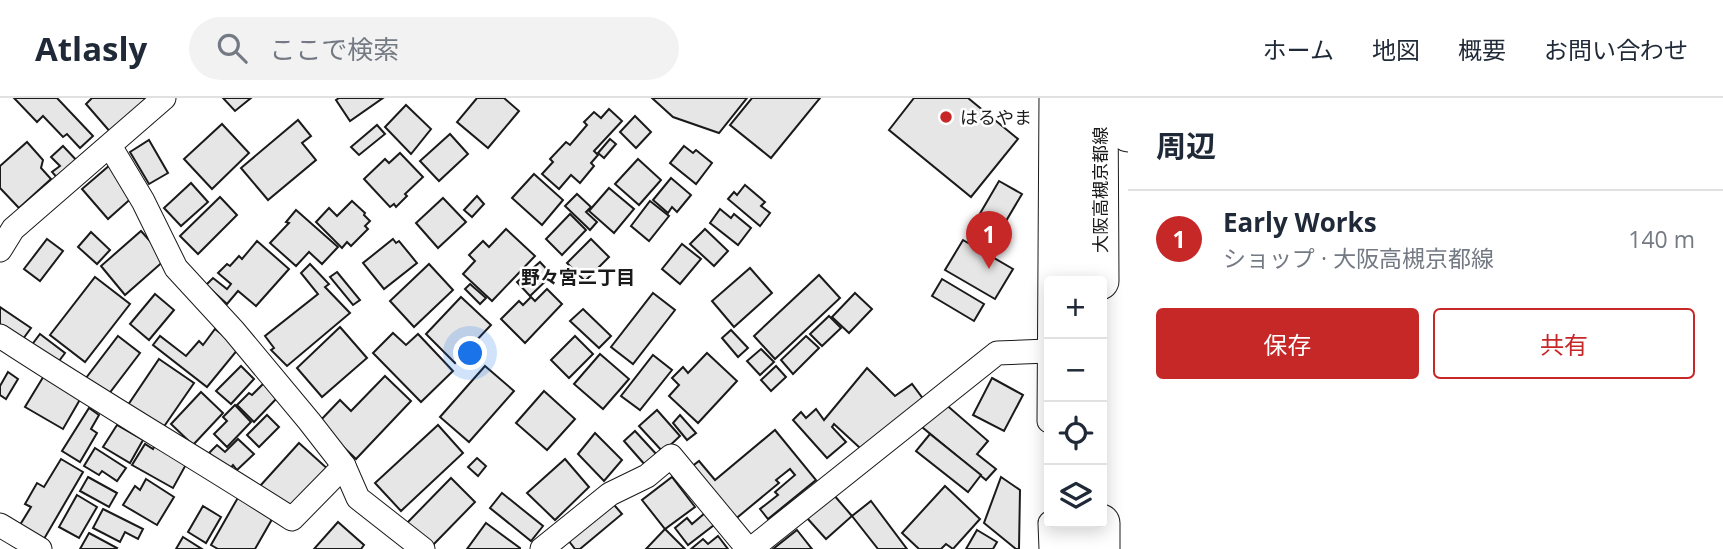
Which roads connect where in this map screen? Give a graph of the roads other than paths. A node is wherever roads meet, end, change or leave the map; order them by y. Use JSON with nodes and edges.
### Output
{"nodes":[{"id":1,"x":164,"y":98,"type":"edge"},
{"id":2,"x":1051,"y":98,"type":"edge"},
{"id":3,"x":1069,"y":98,"type":"edge"},
{"id":4,"x":1099,"y":98,"type":"edge"},
{"id":5,"x":1128,"y":98,"type":"edge"},
{"id":6,"x":1128,"y":133,"type":"edge"},
{"id":7,"x":110,"y":146,"type":"junction"},
{"id":8,"x":0,"y":250,"type":"edge"},
{"id":9,"x":1071,"y":276,"type":"edge"},
{"id":10,"x":1100,"y":276,"type":"edge"},
{"id":11,"x":0,"y":335,"type":"edge"},
{"id":12,"x":1048,"y":339,"type":"edge"},
{"id":13,"x":1044,"y":351,"type":"edge"},
{"id":14,"x":344,"y":466,"type":"junction"},
{"id":15,"x":0,"y":525,"type":"edge"},
{"id":16,"x":1051,"y":528,"type":"edge"},
{"id":17,"x":1071,"y":528,"type":"edge"},
{"id":18,"x":1101,"y":528,"type":"edge"},
{"id":19,"x":40,"y":549,"type":"edge"},
{"id":20,"x":423,"y":549,"type":"edge"},
{"id":21,"x":542,"y":549,"type":"edge"},
{"id":22,"x":750,"y":549,"type":"edge"},
{"id":23,"x":1051,"y":549,"type":"edge"},
{"id":24,"x":1071,"y":549,"type":"edge"},
{"id":25,"x":1101,"y":549,"type":"edge"}],
"edges":[{"from":1,"to":7,"type":"street"},
{"from":2,"to":12,"type":"street"},
{"from":3,"to":9,"type":"main road"},
{"from":4,"to":10,"type":"main road","name":"大阪高槻京都線"},
{"from":5,"to":6,"type":"main road","name":"大阪高槻京都線"},
{"from":7,"to":8,"type":"street"},
{"from":7,"to":14,"type":"street"},
{"from":11,"to":14,"type":"street"},
{"from":13,"to":22,"type":"street"},
{"from":14,"to":20,"type":"street"},
{"from":15,"to":19,"type":"street"},
{"from":16,"to":23,"type":"street"},
{"from":17,"to":24,"type":"main road"},
{"from":18,"to":25,"type":"main road"},
{"from":21,"to":22,"type":"street"}]}
